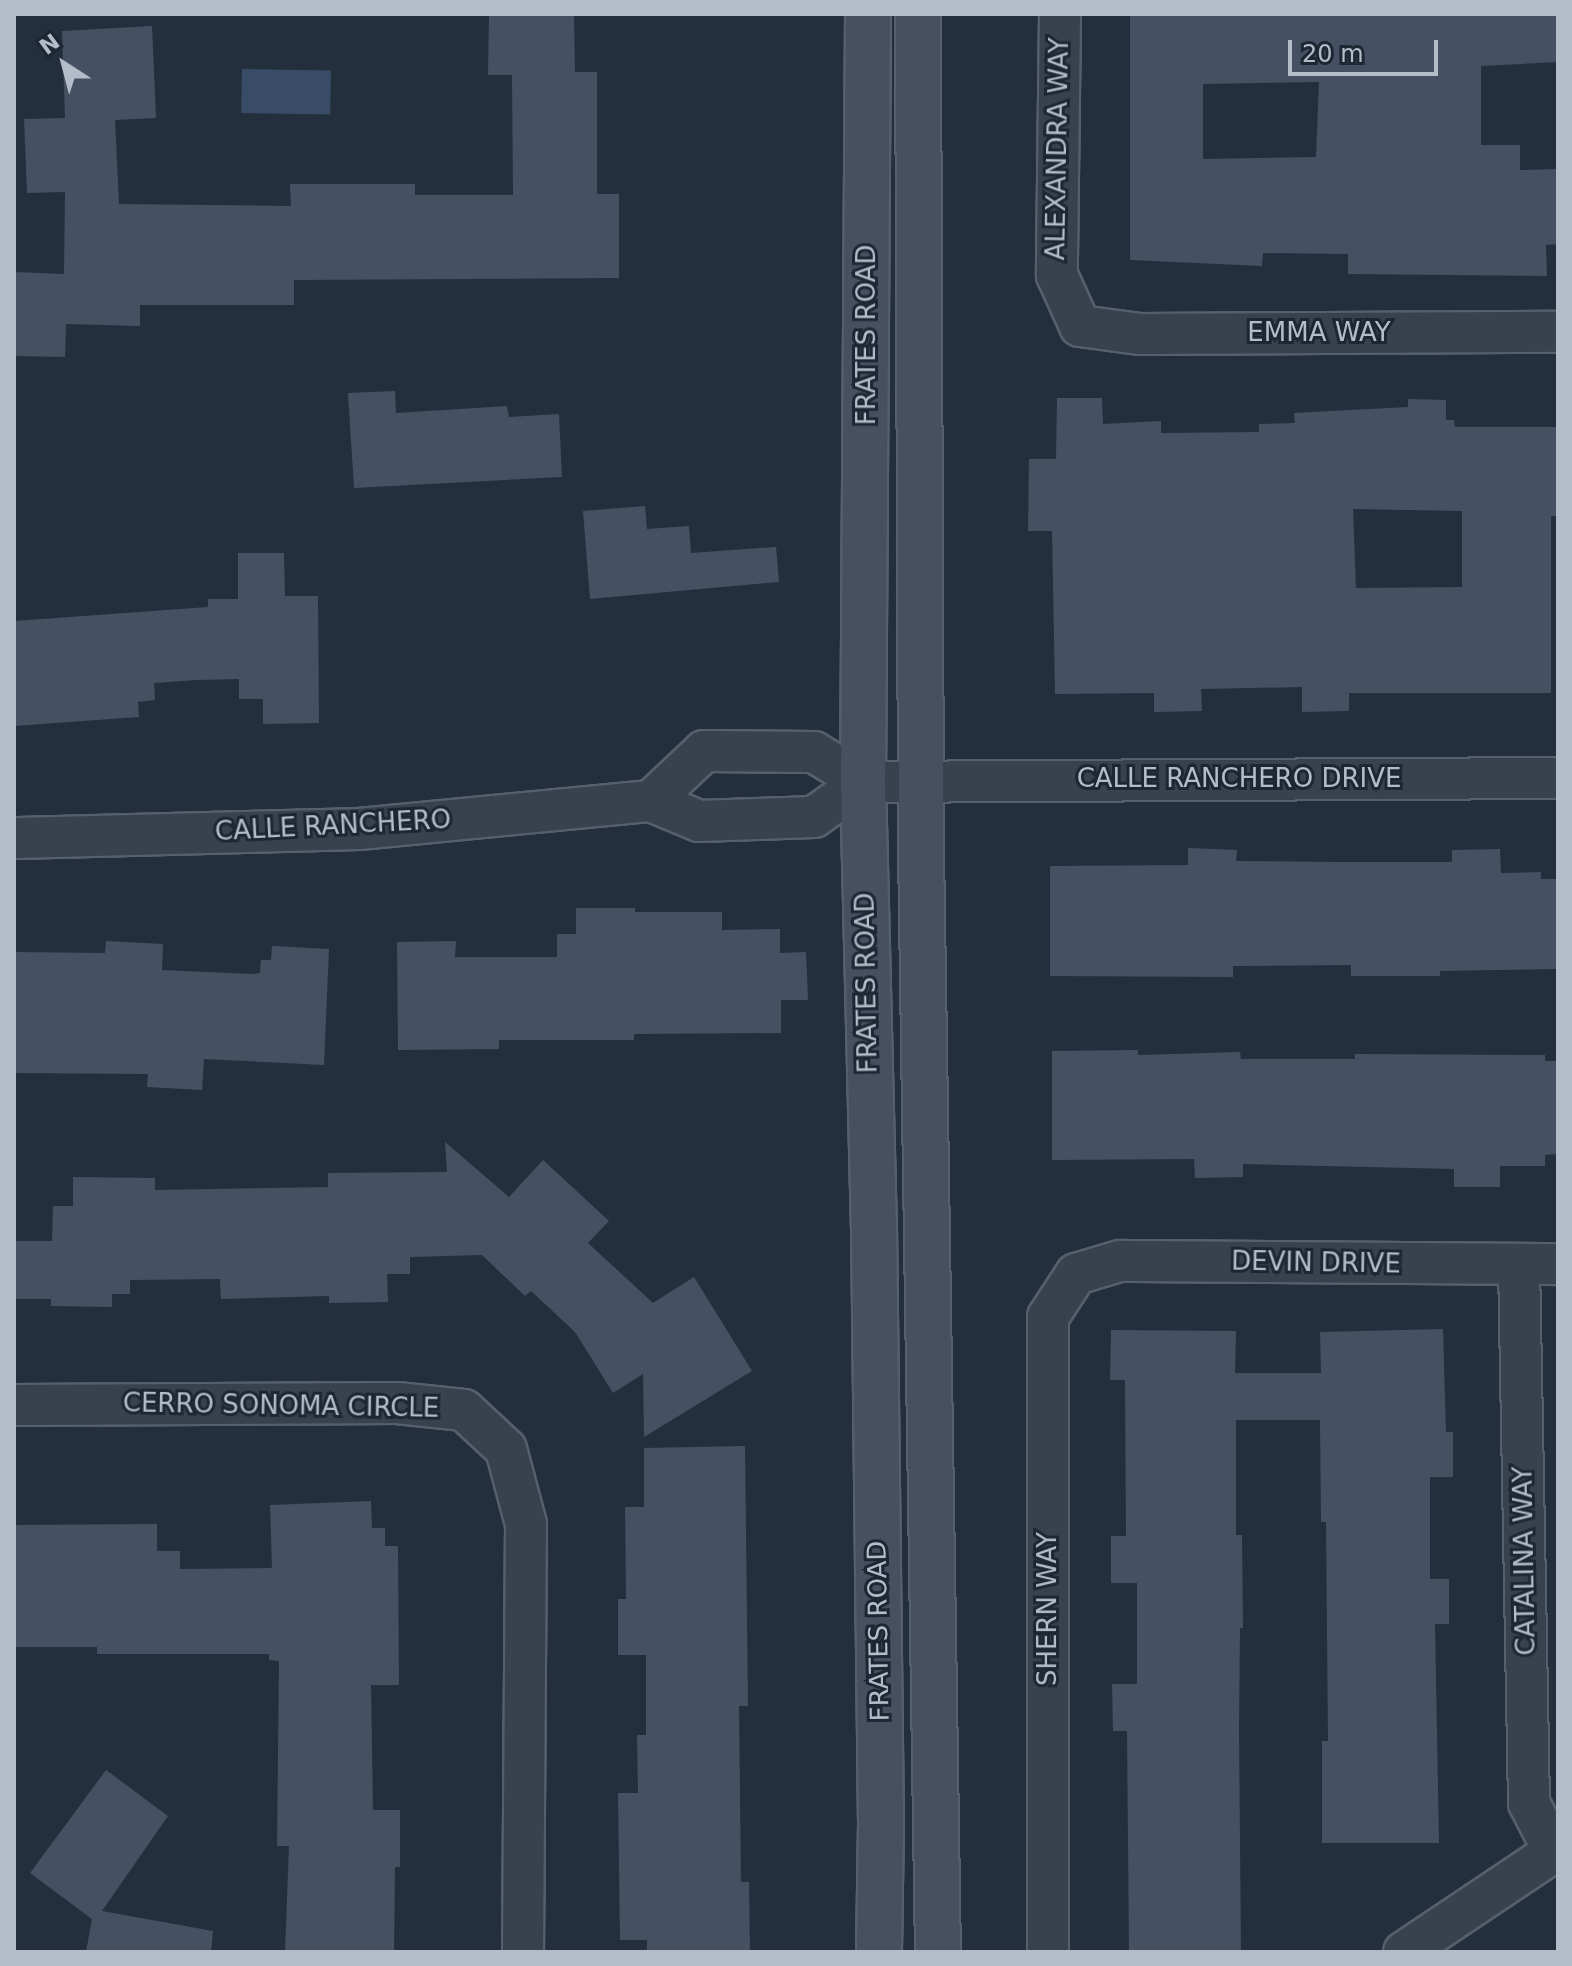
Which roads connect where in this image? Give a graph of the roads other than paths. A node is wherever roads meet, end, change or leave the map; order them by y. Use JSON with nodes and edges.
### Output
{"nodes":[{"id":1,"x":868,"y":14,"type":"edge"},
{"id":2,"x":918,"y":14,"type":"edge"},
{"id":3,"x":1060,"y":14,"type":"edge"},
{"id":4,"x":1080,"y":326,"type":"joint"},
{"id":5,"x":1558,"y":332,"type":"edge"},
{"id":6,"x":1558,"y":778,"type":"edge"},
{"id":7,"x":920,"y":780,"type":"junction"},
{"id":8,"x":863,"y":782,"type":"junction"},
{"id":9,"x":651,"y":801,"type":"junction"},
{"id":10,"x":14,"y":838,"type":"edge"},
{"id":11,"x":1519,"y":1264,"type":"junction"},
{"id":12,"x":1558,"y":1264,"type":"edge"},
{"id":13,"x":1076,"y":1274,"type":"joint"},
{"id":14,"x":14,"y":1405,"type":"edge"},
{"id":15,"x":1556,"y":1850,"type":"edge"},
{"id":16,"x":523,"y":1952,"type":"edge"},
{"id":17,"x":879,"y":1952,"type":"edge"},
{"id":18,"x":938,"y":1952,"type":"edge"},
{"id":19,"x":1048,"y":1952,"type":"edge"},
{"id":20,"x":1404,"y":1952,"type":"edge"}],
"edges":[{"from":1,"to":8,"type":"street","name":"FRATES ROAD"},
{"from":2,"to":7,"type":"street","name":"FRATES ROAD"},
{"from":3,"to":4,"type":"street","name":"ALEXANDRA WAY"},
{"from":4,"to":5,"type":"street","name":"EMMA WAY"},
{"from":6,"to":7,"type":"street","name":"CALLE RANCHERO DRIVE"},
{"from":7,"to":8,"type":"street"},
{"from":7,"to":18,"type":"street","name":"FRATES ROAD"},
{"from":8,"to":9,"type":"street","name":"CALLE RANCHERO"},
{"from":8,"to":9,"type":"street"},
{"from":8,"to":17,"type":"street","name":"FRATES ROAD"},
{"from":9,"to":10,"type":"street","name":"CALLE RANCHERO"},
{"from":11,"to":12,"type":"street","name":"DEVIN DRIVE"},
{"from":11,"to":13,"type":"street","name":"DEVIN DRIVE"},
{"from":11,"to":15,"type":"street","name":"CATALINA WAY"},
{"from":13,"to":19,"type":"street","name":"SHERN WAY"},
{"from":14,"to":16,"type":"street","name":"CERRO SONOMA CIRCLE"},
{"from":15,"to":20,"type":"street"}]}
